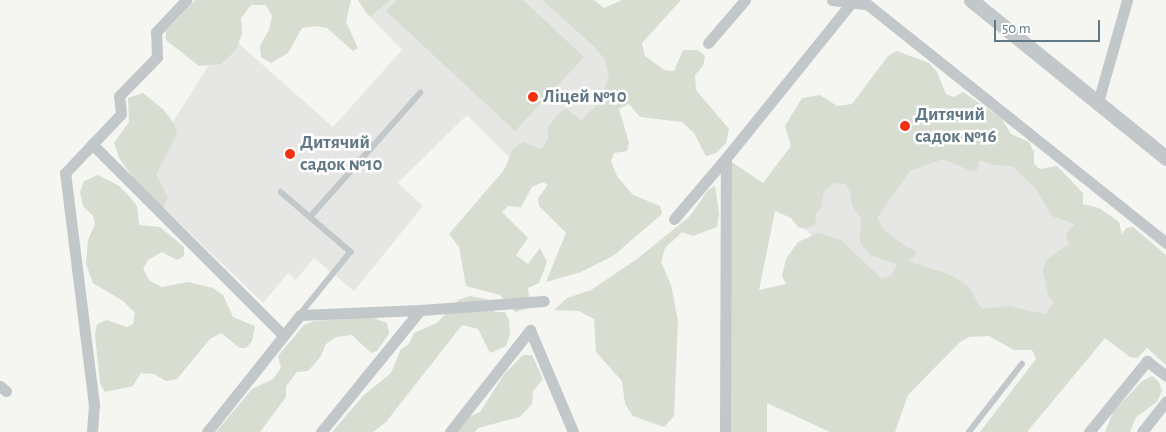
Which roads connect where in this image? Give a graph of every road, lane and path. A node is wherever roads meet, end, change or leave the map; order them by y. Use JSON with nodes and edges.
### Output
{"nodes":[{"id":1,"x":186,"y":0,"type":"edge"},
{"id":2,"x":745,"y":0,"type":"edge"},
{"id":3,"x":832,"y":0,"type":"edge"},
{"id":4,"x":971,"y":0,"type":"edge"},
{"id":5,"x":1128,"y":0,"type":"edge"},
{"id":6,"x":851,"y":3,"type":"junction"},
{"id":7,"x":708,"y":43,"type":"dead end"},
{"id":8,"x":420,"y":93,"type":"dead end"},
{"id":9,"x":1098,"y":102,"type":"junction"},
{"id":10,"x":92,"y":144,"type":"junction"},
{"id":11,"x":726,"y":158,"type":"junction"},
{"id":12,"x":1166,"y":158,"type":"edge"},
{"id":13,"x":281,"y":192,"type":"dead end"},
{"id":14,"x":310,"y":217,"type":"junction"},
{"id":15,"x":674,"y":219,"type":"dead end"},
{"id":16,"x":1166,"y":243,"type":"edge"},
{"id":17,"x":544,"y":301,"type":"dead end"},
{"id":18,"x":420,"y":310,"type":"junction"},
{"id":19,"x":300,"y":315,"type":"junction"},
{"id":20,"x":283,"y":335,"type":"junction"},
{"id":21,"x":1022,"y":364,"type":"dead end"},
{"id":22,"x":1166,"y":376,"type":"edge"},
{"id":23,"x":1166,"y":400,"type":"edge"},
{"id":24,"x":92,"y":432,"type":"edge"},
{"id":25,"x":207,"y":432,"type":"edge"},
{"id":26,"x":321,"y":432,"type":"edge"},
{"id":27,"x":450,"y":432,"type":"edge"},
{"id":28,"x":573,"y":432,"type":"edge"},
{"id":29,"x":725,"y":432,"type":"edge"},
{"id":30,"x":969,"y":432,"type":"edge"},
{"id":31,"x":1088,"y":432,"type":"edge"},
{"id":32,"x":1142,"y":432,"type":"edge"}],
"edges":[{"from":1,"to":10,"type":"street"},
{"from":2,"to":7,"type":"street"},
{"from":3,"to":6,"type":"street"},
{"from":4,"to":9,"type":"street"},
{"from":5,"to":9,"type":"street"},
{"from":6,"to":11,"type":"street"},
{"from":6,"to":16,"type":"street"},
{"from":8,"to":14,"type":"lane"},
{"from":9,"to":12,"type":"street"},
{"from":10,"to":20,"type":"street"},
{"from":10,"to":24,"type":"street"},
{"from":11,"to":15,"type":"street"},
{"from":11,"to":29,"type":"street"},
{"from":13,"to":14,"type":"lane"},
{"from":14,"to":19,"type":"lane"},
{"from":17,"to":18,"type":"street"},
{"from":18,"to":19,"type":"street"},
{"from":18,"to":26,"type":"street"},
{"from":19,"to":20,"type":"street"},
{"from":20,"to":25,"type":"street"},
{"from":21,"to":30,"type":"lane"},
{"from":22,"to":31,"type":"street"},
{"from":23,"to":32,"type":"street"},
{"from":27,"to":28,"type":"street"}]}
